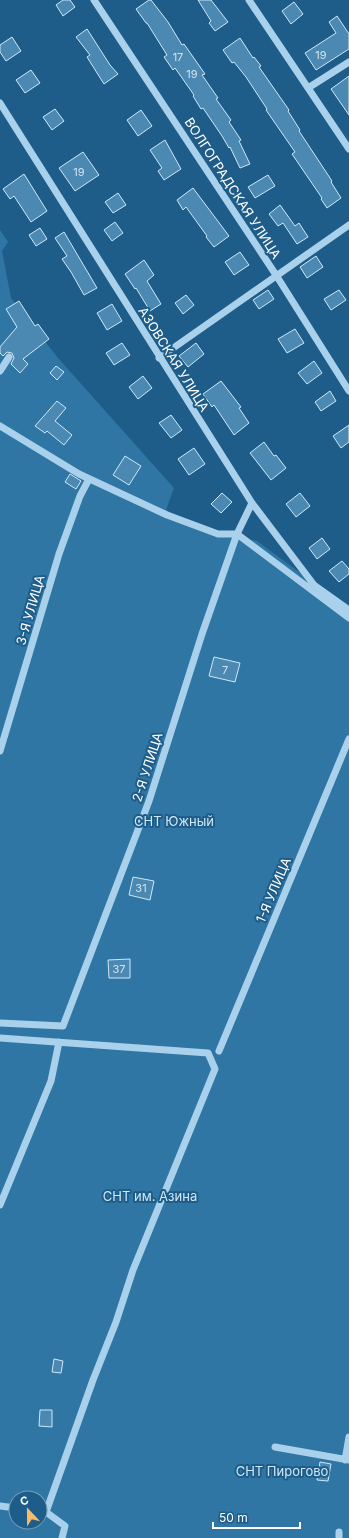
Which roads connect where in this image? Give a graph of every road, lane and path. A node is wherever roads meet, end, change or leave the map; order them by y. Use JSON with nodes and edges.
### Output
{"nodes":[{"id":1,"x":94,"y":0,"type":"edge"},
{"id":2,"x":249,"y":0,"type":"edge"},
{"id":3,"x":349,"y":62,"type":"edge"},
{"id":4,"x":308,"y":88,"type":"junction"},
{"id":5,"x":0,"y":103,"type":"edge"},
{"id":6,"x":349,"y":149,"type":"edge"},
{"id":7,"x":349,"y":225,"type":"edge"},
{"id":8,"x":276,"y":275,"type":"junction"},
{"id":9,"x":9,"y":357,"type":"dead end"},
{"id":10,"x":159,"y":358,"type":"junction"},
{"id":11,"x":0,"y":371,"type":"edge"},
{"id":12,"x":349,"y":391,"type":"edge"},
{"id":13,"x":0,"y":426,"type":"edge"},
{"id":14,"x":89,"y":478,"type":"junction"},
{"id":15,"x":252,"y":503,"type":"junction"},
{"id":16,"x":237,"y":534,"type":"junction"},
{"id":17,"x":349,"y":610,"type":"edge"},
{"id":18,"x":349,"y":618,"type":"edge"},
{"id":19,"x":349,"y":739,"type":"edge"},
{"id":20,"x":0,"y":751,"type":"edge"},
{"id":21,"x":0,"y":1023,"type":"edge"},
{"id":22,"x":0,"y":1038,"type":"edge"},
{"id":23,"x":59,"y":1042,"type":"junction"},
{"id":24,"x":219,"y":1051,"type":"dead end"},
{"id":25,"x":0,"y":1205,"type":"edge"},
{"id":26,"x":349,"y":1437,"type":"edge"},
{"id":27,"x":275,"y":1447,"type":"dead end"},
{"id":28,"x":347,"y":1460,"type":"edge"},
{"id":29,"x":48,"y":1499,"type":"edge"},
{"id":30,"x":48,"y":1515,"type":"edge"},
{"id":31,"x":62,"y":1538,"type":"edge"}],
"edges":[{"from":1,"to":8,"type":"street","name":"ВОЛГОГРАДСКАЯ УЛИЦА"},
{"from":2,"to":4,"type":"street"},
{"from":3,"to":4,"type":"street"},
{"from":4,"to":6,"type":"street"},
{"from":5,"to":10,"type":"street","name":"АЗОВСКАЯ УЛИЦА"},
{"from":7,"to":8,"type":"street"},
{"from":8,"to":10,"type":"street"},
{"from":8,"to":12,"type":"street","name":"ВОЛГОГРАДСКАЯ УЛИЦА"},
{"from":9,"to":11,"type":"street"},
{"from":10,"to":15,"type":"street","name":"АЗОВСКАЯ УЛИЦА"},
{"from":13,"to":14,"type":"street"},
{"from":14,"to":16,"type":"street"},
{"from":14,"to":20,"type":"street","name":"3-Я УЛИЦА"},
{"from":15,"to":16,"type":"street","name":"2-Я УЛИЦА"},
{"from":15,"to":17,"type":"street","name":"АЗОВСКАЯ УЛИЦА"},
{"from":16,"to":18,"type":"street"},
{"from":16,"to":21,"type":"street","name":"2-Я УЛИЦА"},
{"from":19,"to":24,"type":"street","name":"1-Я УЛИЦА"},
{"from":22,"to":23,"type":"street"},
{"from":23,"to":25,"type":"street"},
{"from":23,"to":29,"type":"street"},
{"from":26,"to":28,"type":"street"},
{"from":27,"to":28,"type":"street"},
{"from":30,"to":31,"type":"street"}]}
